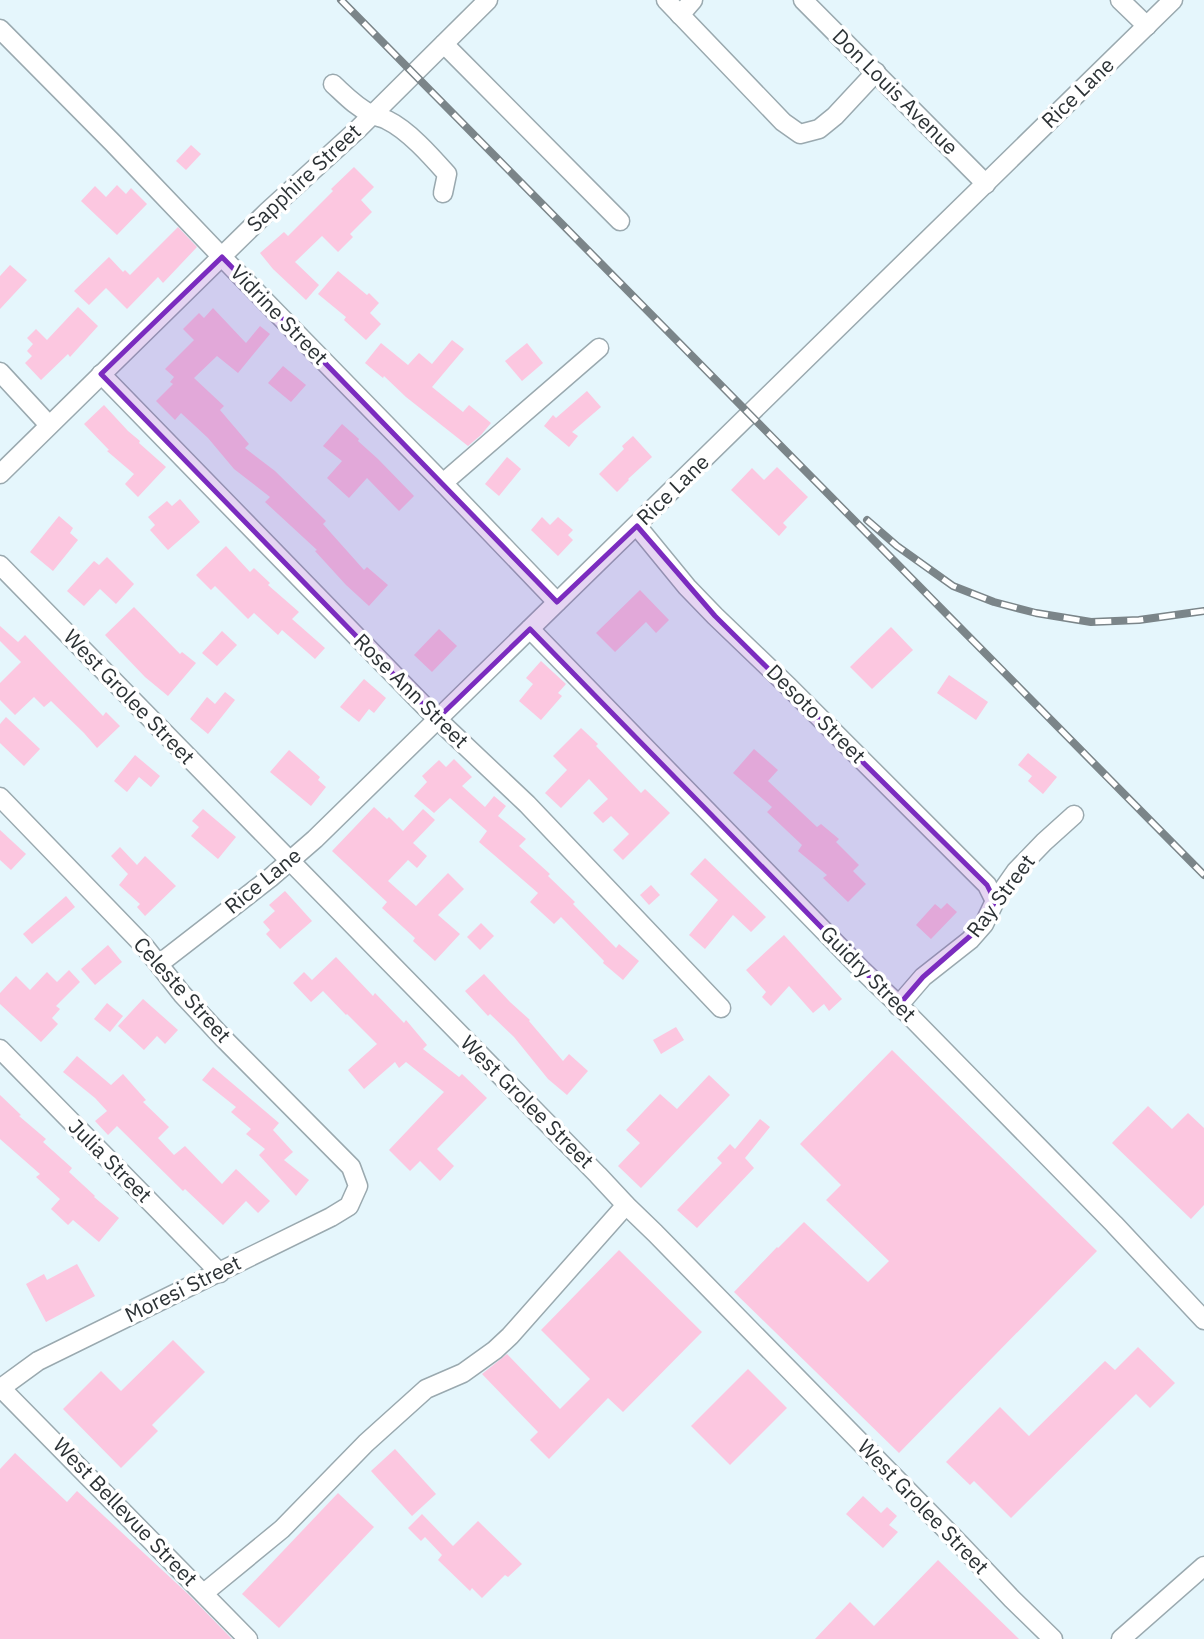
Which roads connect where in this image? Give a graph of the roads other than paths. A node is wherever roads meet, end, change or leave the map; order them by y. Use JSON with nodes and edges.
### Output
{"nodes":[{"id":1,"x":488,"y":0,"type":"edge"},
{"id":2,"x":666,"y":0,"type":"edge"},
{"id":3,"x":693,"y":0,"type":"edge"},
{"id":4,"x":803,"y":0,"type":"edge"},
{"id":5,"x":1120,"y":0,"type":"edge"},
{"id":6,"x":1173,"y":0,"type":"edge"},
{"id":7,"x":680,"y":15,"type":"junction"},
{"id":8,"x":1146,"y":26,"type":"junction"},
{"id":9,"x":0,"y":29,"type":"edge"},
{"id":10,"x":444,"y":44,"type":"junction"},
{"id":11,"x":876,"y":72,"type":"junction"},
{"id":12,"x":333,"y":84,"type":"dead end"},
{"id":13,"x":371,"y":114,"type":"junction"},
{"id":14,"x":986,"y":184,"type":"junction"},
{"id":15,"x":443,"y":193,"type":"dead end"},
{"id":16,"x":620,"y":221,"type":"dead end"},
{"id":17,"x":222,"y":257,"type":"junction"},
{"id":18,"x":599,"y":348,"type":"dead end"},
{"id":19,"x":0,"y":372,"type":"edge"},
{"id":20,"x":101,"y":374,"type":"junction"},
{"id":21,"x":49,"y":425,"type":"junction"},
{"id":22,"x":0,"y":474,"type":"edge"},
{"id":23,"x":443,"y":483,"type":"junction"},
{"id":24,"x":637,"y":526,"type":"junction"},
{"id":25,"x":0,"y":565,"type":"edge"},
{"id":26,"x":557,"y":602,"type":"junction"},
{"id":27,"x":530,"y":629,"type":"junction"},
{"id":28,"x":437,"y":719,"type":"junction"},
{"id":29,"x":0,"y":797,"type":"edge"},
{"id":30,"x":1074,"y":815,"type":"dead end"},
{"id":31,"x":289,"y":861,"type":"junction"},
{"id":32,"x":995,"y":901,"type":"junction"},
{"id":33,"x":159,"y":964,"type":"junction"},
{"id":34,"x":898,"y":1006,"type":"junction"},
{"id":35,"x":721,"y":1008,"type":"dead end"},
{"id":36,"x":0,"y":1049,"type":"edge"},
{"id":37,"x":358,"y":1186,"type":"joint"},
{"id":38,"x":625,"y":1205,"type":"junction"},
{"id":39,"x":220,"y":1273,"type":"junction"},
{"id":40,"x":1204,"y":1320,"type":"edge"},
{"id":41,"x":1,"y":1387,"type":"edge"},
{"id":42,"x":1204,"y":1566,"type":"edge"},
{"id":43,"x":204,"y":1593,"type":"junction"},
{"id":44,"x":248,"y":1639,"type":"edge"},
{"id":45,"x":1053,"y":1639,"type":"edge"},
{"id":46,"x":1121,"y":1639,"type":"edge"}],
"edges":[{"from":1,"to":10,"type":"street","name":"Sapphire Street"},
{"from":2,"to":7,"type":"street"},
{"from":3,"to":7,"type":"street"},
{"from":4,"to":11,"type":"street","name":"Don Louis Avenue"},
{"from":5,"to":8,"type":"street"},
{"from":6,"to":8,"type":"street","name":"Rice Lane"},
{"from":7,"to":11,"type":"street"},
{"from":8,"to":14,"type":"street","name":"Rice Lane"},
{"from":9,"to":17,"type":"street","name":"Vidrine Street"},
{"from":10,"to":13,"type":"street","name":"Sapphire Street"},
{"from":10,"to":16,"type":"street"},
{"from":11,"to":14,"type":"street","name":"Don Louis Avenue"},
{"from":12,"to":13,"type":"street"},
{"from":13,"to":15,"type":"street"},
{"from":13,"to":17,"type":"street","name":"Sapphire Street"},
{"from":14,"to":24,"type":"street","name":"Rice Lane"},
{"from":17,"to":20,"type":"street","name":"Sapphire Street"},
{"from":17,"to":23,"type":"street","name":"Vidrine Street"},
{"from":18,"to":23,"type":"street"},
{"from":19,"to":21,"type":"street"},
{"from":20,"to":21,"type":"street","name":"Sapphire Street"},
{"from":20,"to":28,"type":"street","name":"Rose Ann Street"},
{"from":21,"to":22,"type":"street","name":"Sapphire Street"},
{"from":23,"to":26,"type":"street","name":"Vidrine Street"},
{"from":24,"to":26,"type":"street","name":"Rice Lane"},
{"from":24,"to":32,"type":"street","name":"Desoto Street"},
{"from":25,"to":31,"type":"street","name":"West Grolee Street"},
{"from":26,"to":27,"type":"street","name":"Rice Lane"},
{"from":27,"to":28,"type":"street","name":"Rice Lane"},
{"from":27,"to":34,"type":"street","name":"Guidry Street"},
{"from":28,"to":31,"type":"street","name":"Rice Lane"},
{"from":28,"to":35,"type":"street","name":"Rose Ann Street"},
{"from":29,"to":33,"type":"street","name":"Celeste Street"},
{"from":30,"to":32,"type":"street","name":"Ray Street"},
{"from":31,"to":33,"type":"street","name":"Rice Lane"},
{"from":31,"to":38,"type":"street","name":"West Grolee Street"},
{"from":32,"to":34,"type":"street","name":"Ray Street"},
{"from":33,"to":37,"type":"street","name":"Celeste Street"},
{"from":34,"to":40,"type":"street","name":"Guidry Street"},
{"from":36,"to":39,"type":"street","name":"Julia Street"},
{"from":37,"to":39,"type":"street","name":"Moresi Street"},
{"from":38,"to":43,"type":"street"},
{"from":38,"to":45,"type":"street","name":"West Grolee Street"},
{"from":39,"to":41,"type":"street","name":"Moresi Street"},
{"from":41,"to":43,"type":"street","name":"West Bellevue Street"},
{"from":42,"to":46,"type":"street"},
{"from":43,"to":44,"type":"street","name":"West Bellevue Street"}]}
